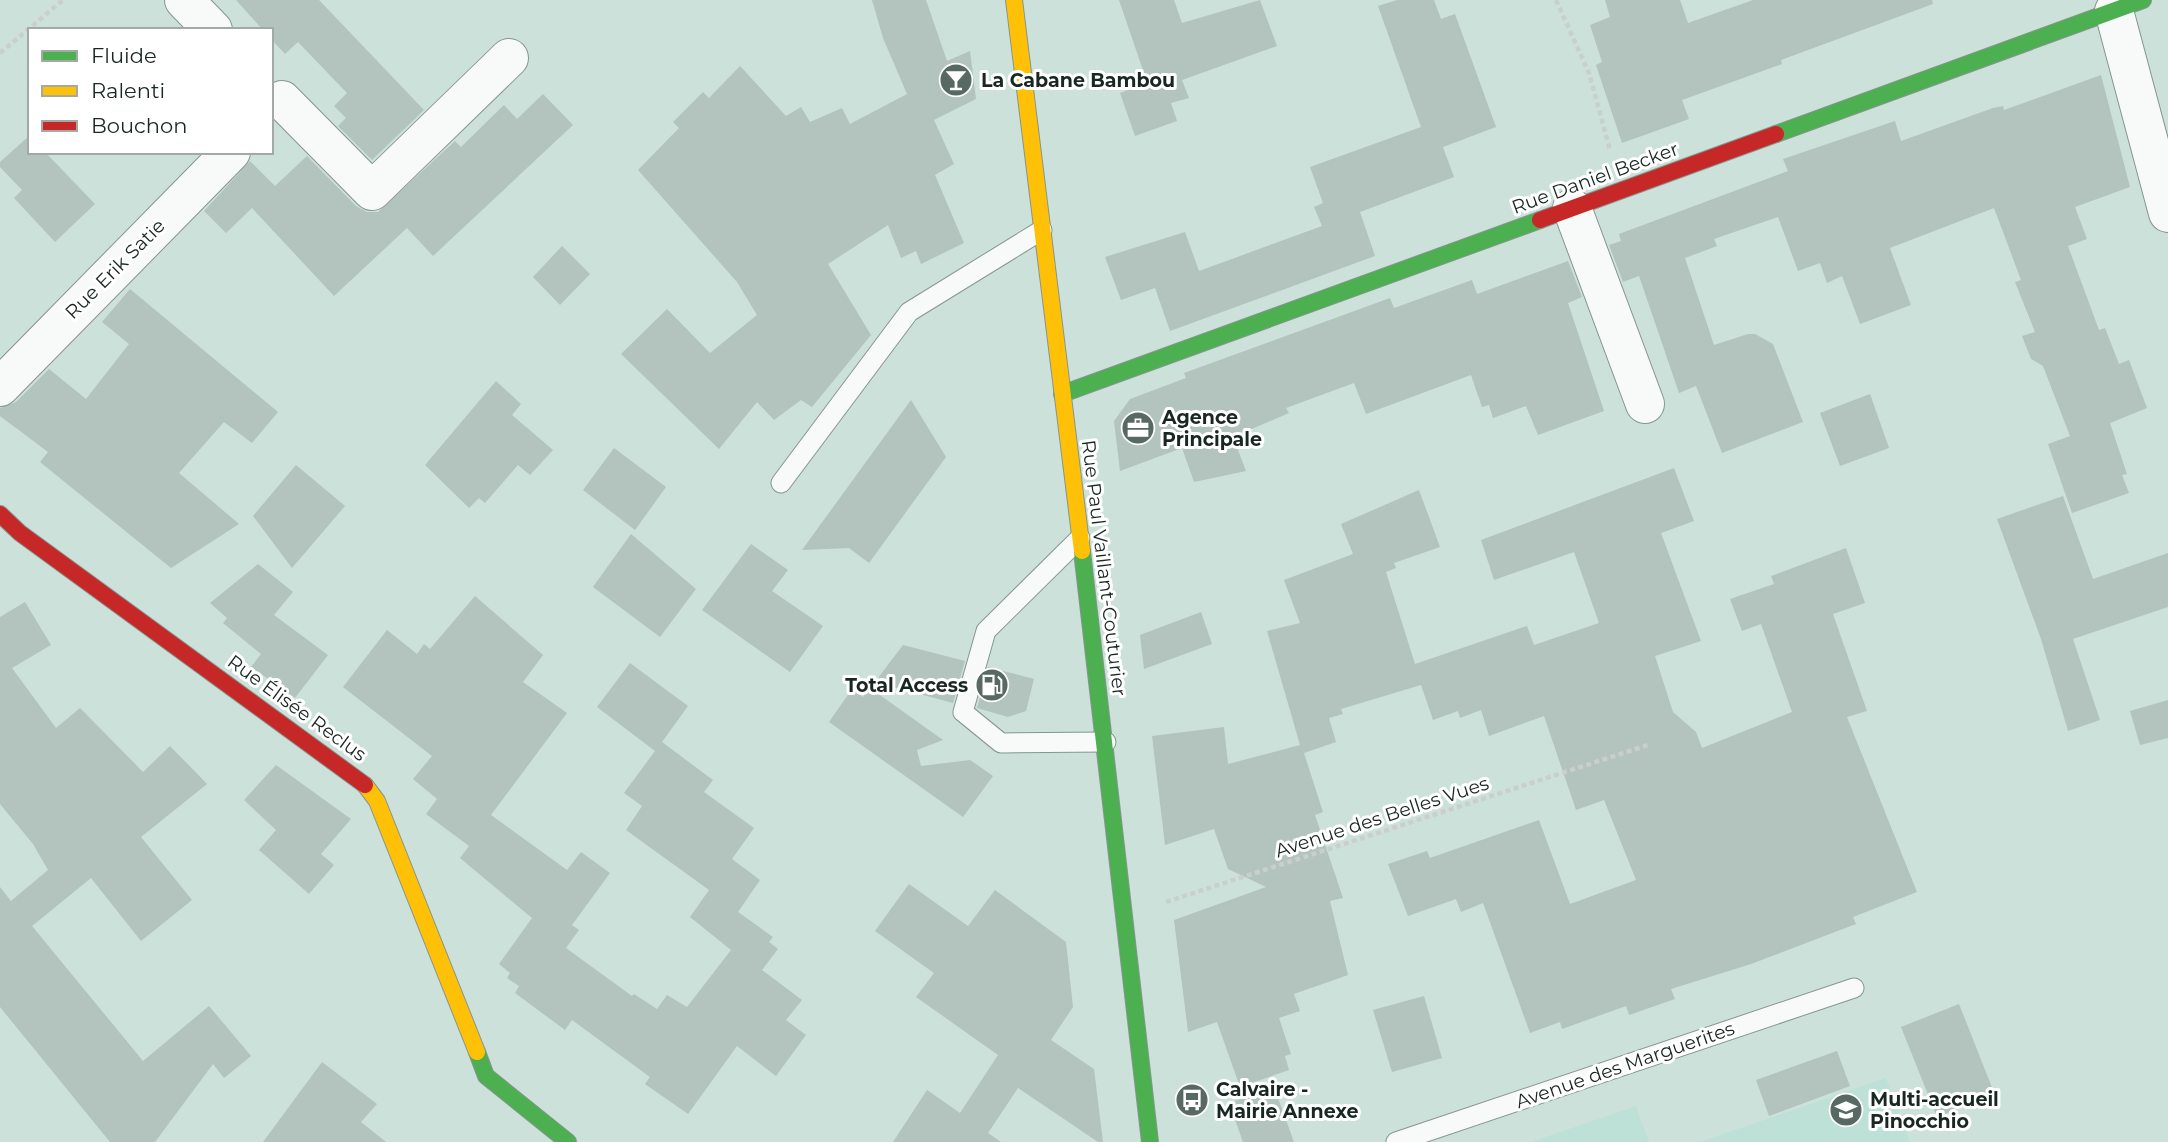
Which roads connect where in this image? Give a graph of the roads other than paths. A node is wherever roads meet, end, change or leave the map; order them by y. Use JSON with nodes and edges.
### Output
{"nodes":[{"id":1,"x":184,"y":0,"type":"edge"},
{"id":2,"x":1014,"y":0,"type":"edge"},
{"id":3,"x":2128,"y":5,"type":"edge"},
{"id":4,"x":211,"y":28,"type":"edge"},
{"id":5,"x":509,"y":58,"type":"dead end"},
{"id":6,"x":275,"y":100,"type":"edge"},
{"id":7,"x":229,"y":154,"type":"edge"},
{"id":8,"x":1572,"y":208,"type":"junction"},
{"id":9,"x":2168,"y":213,"type":"edge"},
{"id":10,"x":1042,"y":230,"type":"junction"},
{"id":11,"x":0,"y":387,"type":"edge"},
{"id":12,"x":1062,"y":394,"type":"junction"},
{"id":13,"x":1645,"y":404,"type":"dead end"},
{"id":14,"x":781,"y":483,"type":"dead end"},
{"id":15,"x":0,"y":514,"type":"edge"},
{"id":16,"x":1080,"y":538,"type":"junction"},
{"id":17,"x":1106,"y":741,"type":"junction"},
{"id":18,"x":1854,"y":988,"type":"dead end"},
{"id":19,"x":568,"y":1142,"type":"edge"},
{"id":20,"x":1150,"y":1142,"type":"edge"},
{"id":21,"x":1396,"y":1142,"type":"edge"}],
"edges":[{"from":1,"to":4,"type":"street"},
{"from":2,"to":10,"type":"street","name":"Rue Paul Vaillant-Couturier"},
{"from":3,"to":8,"type":"street","name":"Rue Daniel Becker"},
{"from":3,"to":9,"type":"street"},
{"from":5,"to":6,"type":"street"},
{"from":7,"to":11,"type":"street","name":"Rue Erik Satie"},
{"from":8,"to":12,"type":"street","name":"Rue Daniel Becker"},
{"from":8,"to":13,"type":"street"},
{"from":10,"to":12,"type":"street","name":"Rue Paul Vaillant-Couturier"},
{"from":10,"to":14,"type":"lane"},
{"from":12,"to":16,"type":"street","name":"Rue Paul Vaillant-Couturier"},
{"from":15,"to":19,"type":"street","name":"Rue Élisée Reclus"},
{"from":16,"to":17,"type":"street","name":"Rue Paul Vaillant-Couturier"},
{"from":16,"to":17,"type":"lane"},
{"from":17,"to":20,"type":"street","name":"Rue Paul Vaillant-Couturier"},
{"from":18,"to":21,"type":"lane","name":"Avenue des Marguerites"}]}
